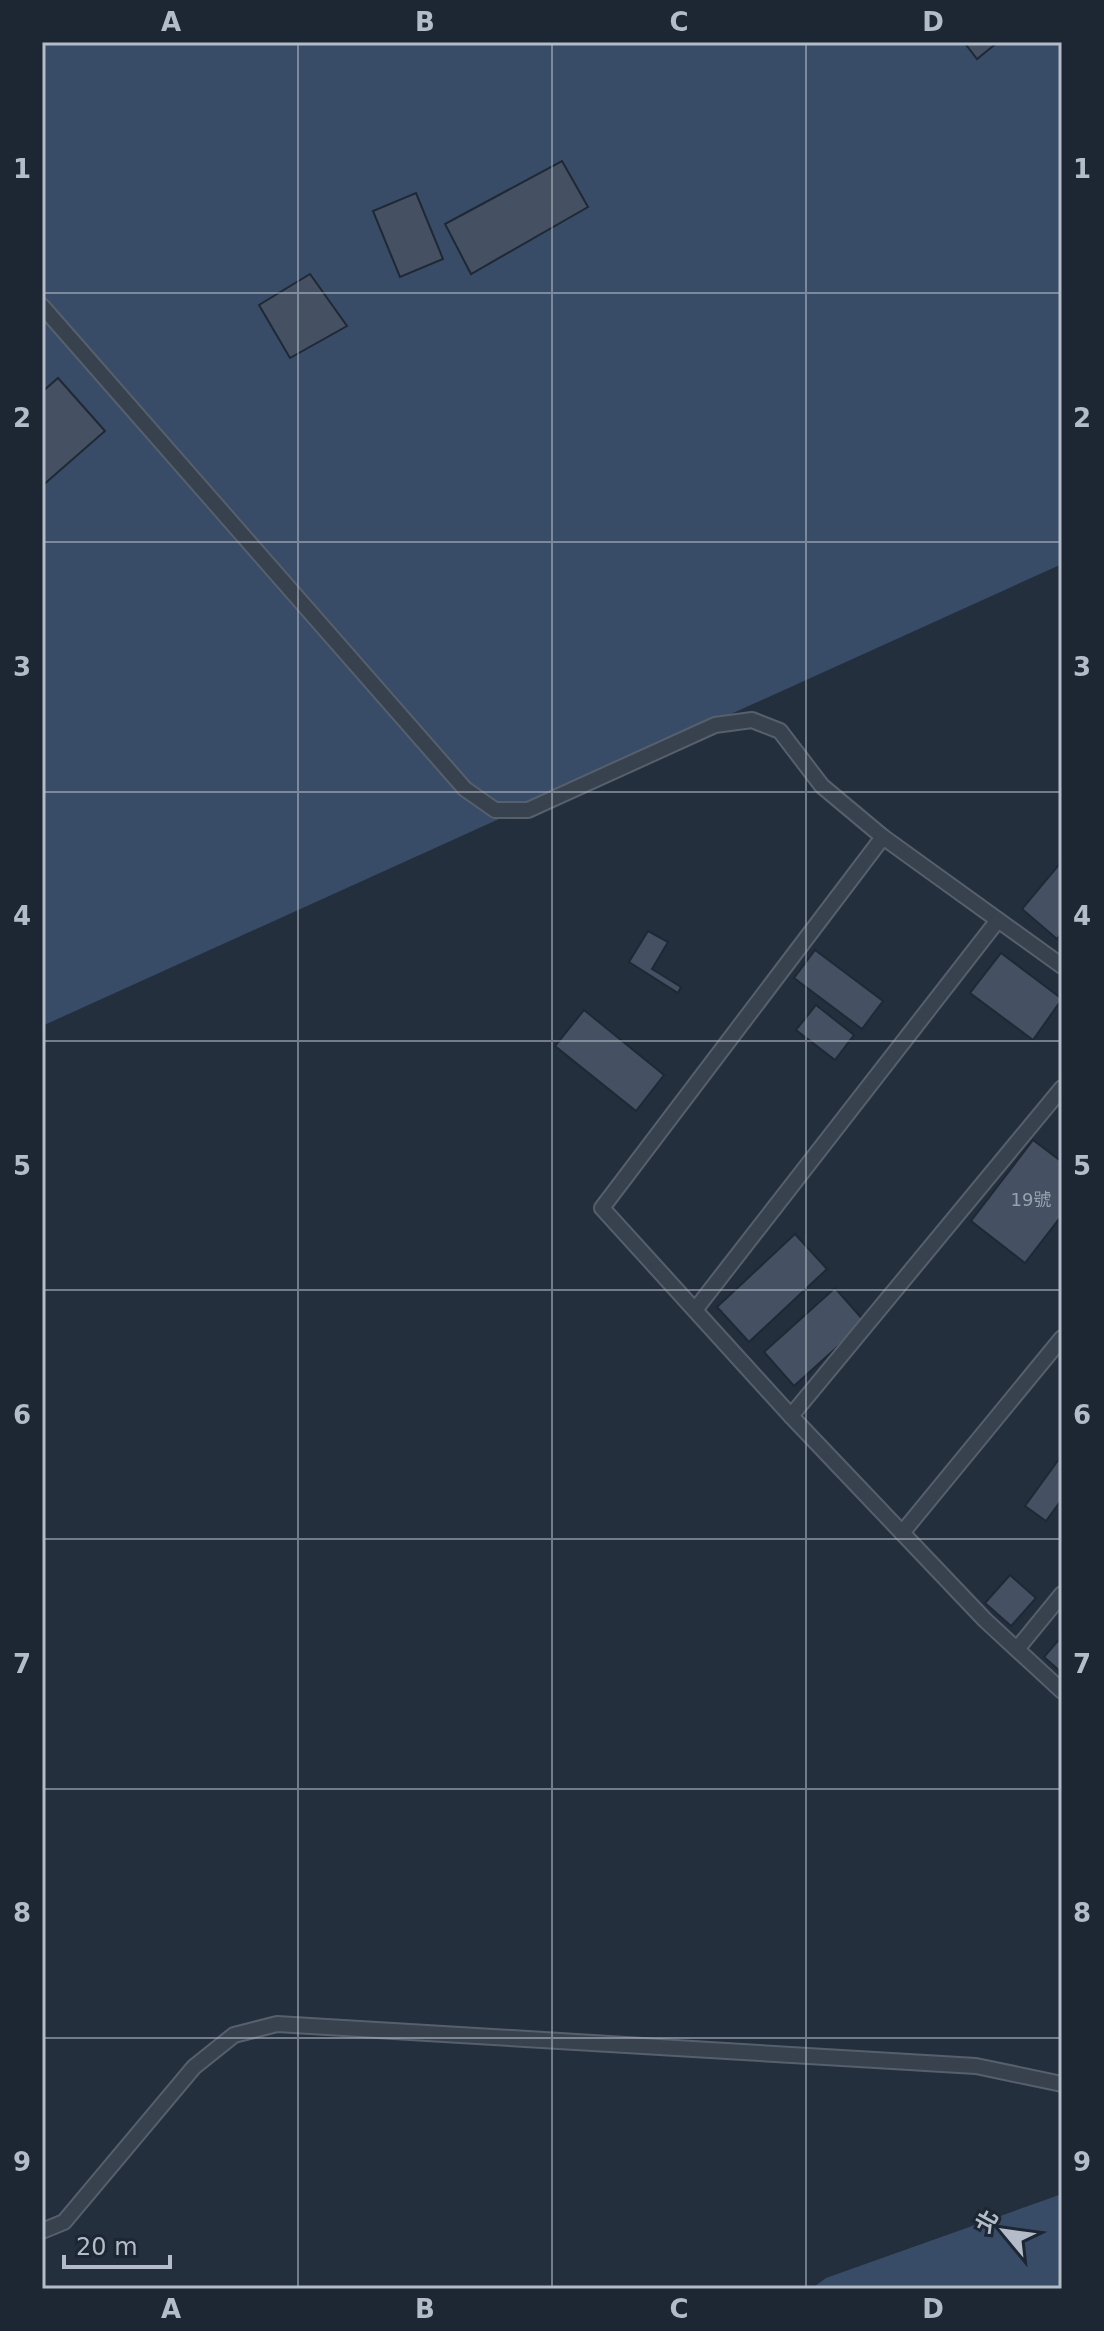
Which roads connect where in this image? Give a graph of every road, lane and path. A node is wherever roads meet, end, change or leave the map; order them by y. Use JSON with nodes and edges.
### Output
{"nodes":[{"id":1,"x":42,"y":306,"type":"edge"},
{"id":2,"x":883,"y":837,"type":"junction"},
{"id":3,"x":998,"y":920,"type":"junction"},
{"id":4,"x":1062,"y":966,"type":"edge"},
{"id":5,"x":1062,"y":1088,"type":"edge"},
{"id":6,"x":695,"y":1310,"type":"junction"},
{"id":7,"x":1062,"y":1338,"type":"edge"},
{"id":8,"x":791,"y":1416,"type":"junction"},
{"id":9,"x":902,"y":1533,"type":"junction"},
{"id":10,"x":1062,"y":1594,"type":"edge"},
{"id":11,"x":1017,"y":1649,"type":"junction"},
{"id":12,"x":1062,"y":1691,"type":"edge"},
{"id":13,"x":1062,"y":2084,"type":"edge"},
{"id":14,"x":42,"y":2231,"type":"edge"}],
"edges":[{"from":1,"to":2,"type":"lane"},
{"from":2,"to":3,"type":"lane"},
{"from":2,"to":6,"type":"lane"},
{"from":3,"to":4,"type":"lane"},
{"from":3,"to":6,"type":"lane"},
{"from":5,"to":8,"type":"lane"},
{"from":6,"to":8,"type":"lane"},
{"from":7,"to":9,"type":"lane"},
{"from":8,"to":9,"type":"lane"},
{"from":9,"to":11,"type":"lane"},
{"from":10,"to":11,"type":"lane"},
{"from":11,"to":12,"type":"lane"},
{"from":13,"to":14,"type":"lane"}]}
